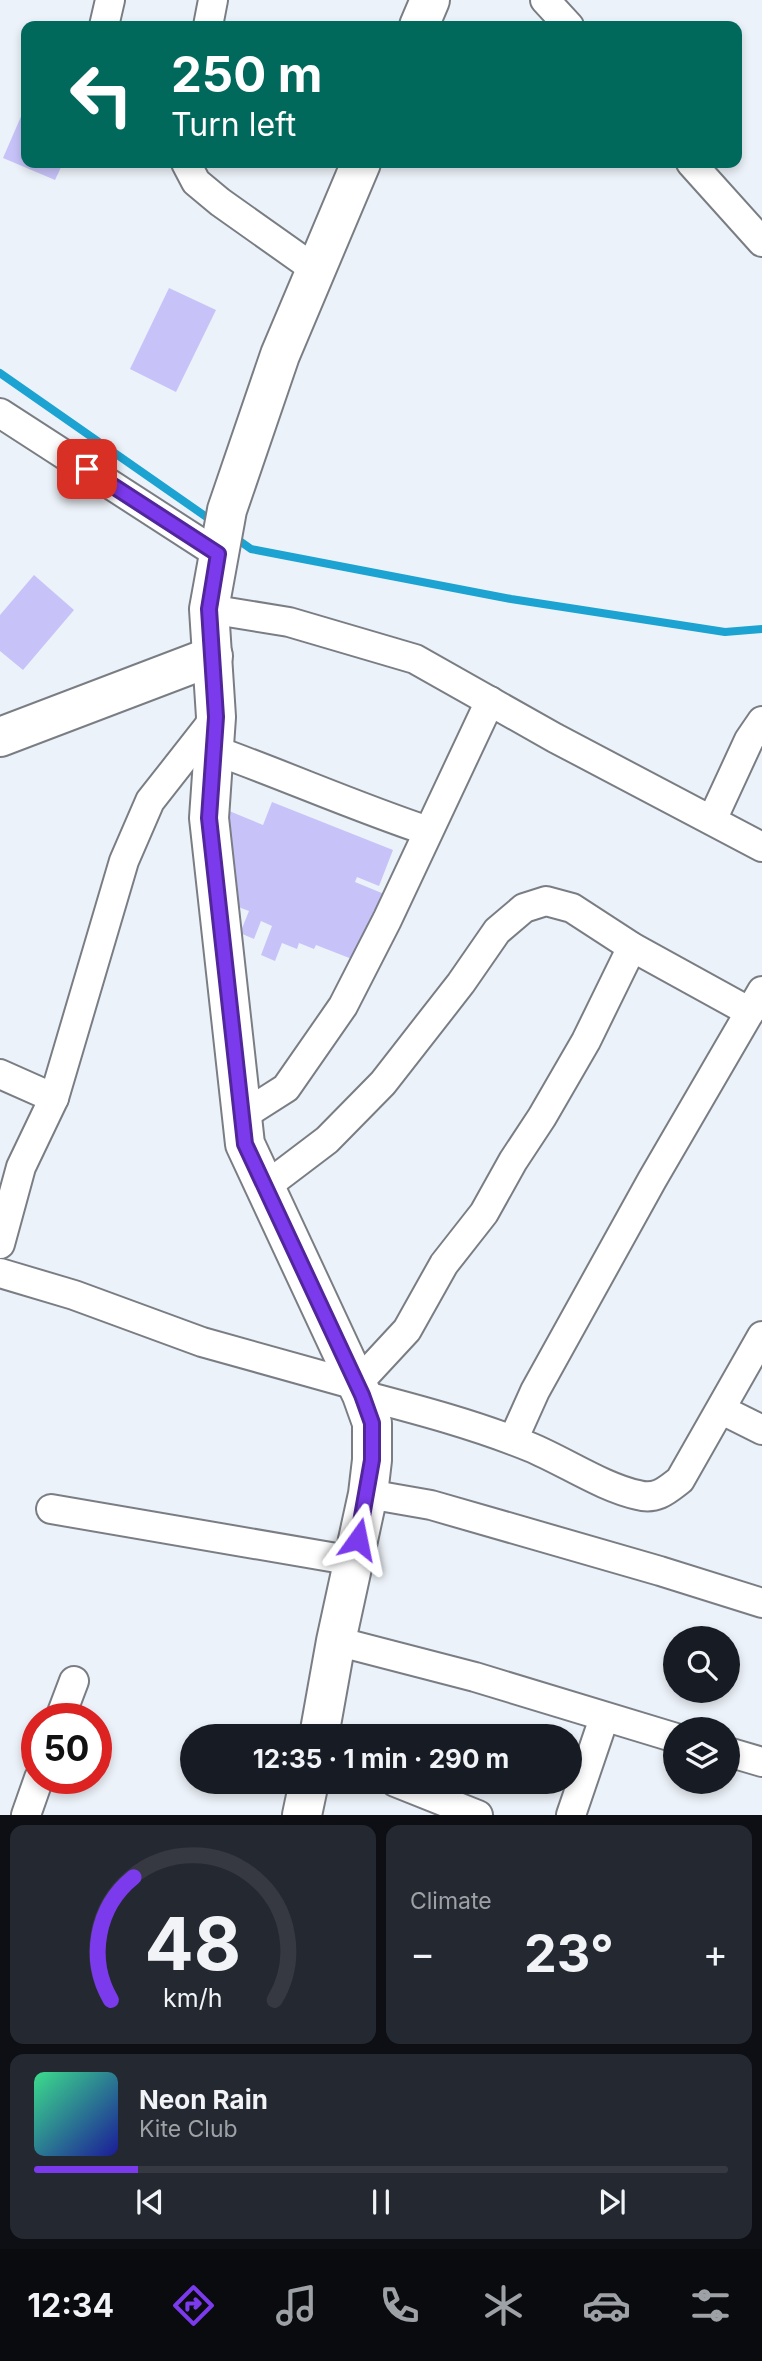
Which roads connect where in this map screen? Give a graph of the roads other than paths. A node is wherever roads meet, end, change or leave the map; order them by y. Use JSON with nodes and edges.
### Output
{"nodes":[{"id":1,"x":110,"y":0,"type":"edge"},
{"id":2,"x":213,"y":0,"type":"edge"},
{"id":3,"x":430,"y":0,"type":"edge"},
{"id":4,"x":545,"y":0,"type":"edge"},
{"id":5,"x":105,"y":21,"type":"edge"},
{"id":6,"x":209,"y":21,"type":"edge"},
{"id":7,"x":421,"y":21,"type":"edge"},
{"id":8,"x":564,"y":21,"type":"edge"},
{"id":9,"x":189,"y":168,"type":"edge"},
{"id":10,"x":359,"y":168,"type":"edge"},
{"id":11,"x":695,"y":168,"type":"edge"},
{"id":12,"x":762,"y":242,"type":"edge"},
{"id":13,"x":316,"y":270,"type":"junction"},
{"id":14,"x":0,"y":413,"type":"edge"},
{"id":15,"x":218,"y":554,"type":"junction"},
{"id":16,"x":209,"y":609,"type":"junction"},
{"id":17,"x":213,"y":656,"type":"junction"},
{"id":18,"x":490,"y":701,"type":"junction"},
{"id":19,"x":762,"y":720,"type":"edge"},
{"id":20,"x":215,"y":734,"type":"junction"},
{"id":21,"x":0,"y":737,"type":"edge"},
{"id":22,"x":712,"y":820,"type":"junction"},
{"id":23,"x":428,"y":831,"type":"junction"},
{"id":24,"x":762,"y":847,"type":"edge"},
{"id":25,"x":632,"y":947,"type":"junction"},
{"id":26,"x":756,"y":1002,"type":"edge"},
{"id":27,"x":0,"y":1074,"type":"edge"},
{"id":28,"x":54,"y":1098,"type":"junction"},
{"id":29,"x":242,"y":1116,"type":"junction"},
{"id":30,"x":265,"y":1187,"type":"junction"},
{"id":31,"x":0,"y":1244,"type":"edge"},
{"id":32,"x":0,"y":1273,"type":"edge"},
{"id":33,"x":762,"y":1336,"type":"edge"},
{"id":34,"x":359,"y":1390,"type":"junction"},
{"id":35,"x":722,"y":1410,"type":"junction"},
{"id":36,"x":762,"y":1430,"type":"edge"},
{"id":37,"x":513,"y":1440,"type":"junction"},
{"id":38,"x":368,"y":1494,"type":"junction"},
{"id":39,"x":51,"y":1508,"type":"dead end"},
{"id":40,"x":354,"y":1561,"type":"junction"},
{"id":41,"x":762,"y":1604,"type":"edge"},
{"id":42,"x":336,"y":1642,"type":"junction"},
{"id":43,"x":74,"y":1681,"type":"dead end"},
{"id":44,"x":66,"y":1703,"type":"edge"},
{"id":45,"x":604,"y":1718,"type":"junction"},
{"id":46,"x":321,"y":1724,"type":"edge"},
{"id":47,"x":663,"y":1734,"type":"edge"},
{"id":48,"x":740,"y":1756,"type":"edge"},
{"id":49,"x":762,"y":1762,"type":"edge"},
{"id":50,"x":33,"y":1794,"type":"edge"},
{"id":51,"x":306,"y":1794,"type":"edge"},
{"id":52,"x":425,"y":1794,"type":"edge"},
{"id":53,"x":26,"y":1815,"type":"edge"},
{"id":54,"x":302,"y":1815,"type":"edge"},
{"id":55,"x":478,"y":1815,"type":"edge"},
{"id":56,"x":572,"y":1815,"type":"edge"}],
"edges":[{"from":1,"to":5,"type":"street"},
{"from":2,"to":6,"type":"street"},
{"from":3,"to":7,"type":"main road"},
{"from":4,"to":8,"type":"street"},
{"from":9,"to":13,"type":"street"},
{"from":10,"to":13,"type":"main road"},
{"from":11,"to":12,"type":"street"},
{"from":13,"to":15,"type":"main road"},
{"from":14,"to":15,"type":"street"},
{"from":15,"to":16,"type":"main road"},
{"from":16,"to":17,"type":"main road"},
{"from":16,"to":18,"type":"street"},
{"from":17,"to":20,"type":"main road"},
{"from":17,"to":21,"type":"main road"},
{"from":18,"to":22,"type":"street"},
{"from":18,"to":23,"type":"street"},
{"from":19,"to":22,"type":"street"},
{"from":20,"to":23,"type":"street"},
{"from":20,"to":28,"type":"street"},
{"from":20,"to":29,"type":"main road"},
{"from":22,"to":24,"type":"street"},
{"from":23,"to":29,"type":"street"},
{"from":25,"to":26,"type":"street"},
{"from":25,"to":30,"type":"street"},
{"from":25,"to":34,"type":"street"},
{"from":26,"to":37,"type":"street"},
{"from":27,"to":28,"type":"street"},
{"from":28,"to":31,"type":"street"},
{"from":29,"to":30,"type":"main road"},
{"from":30,"to":34,"type":"main road"},
{"from":32,"to":34,"type":"street"},
{"from":33,"to":35,"type":"street"},
{"from":34,"to":37,"type":"street"},
{"from":34,"to":38,"type":"main road"},
{"from":35,"to":36,"type":"street"},
{"from":35,"to":37,"type":"street"},
{"from":38,"to":40,"type":"main road"},
{"from":38,"to":41,"type":"street"},
{"from":39,"to":40,"type":"street"},
{"from":40,"to":42,"type":"main road"},
{"from":42,"to":45,"type":"street"},
{"from":42,"to":46,"type":"main road"},
{"from":43,"to":44,"type":"street"},
{"from":45,"to":47,"type":"street"},
{"from":45,"to":56,"type":"street"},
{"from":48,"to":49,"type":"street"},
{"from":50,"to":53,"type":"street"},
{"from":51,"to":54,"type":"main road"},
{"from":52,"to":55,"type":"street"}]}
